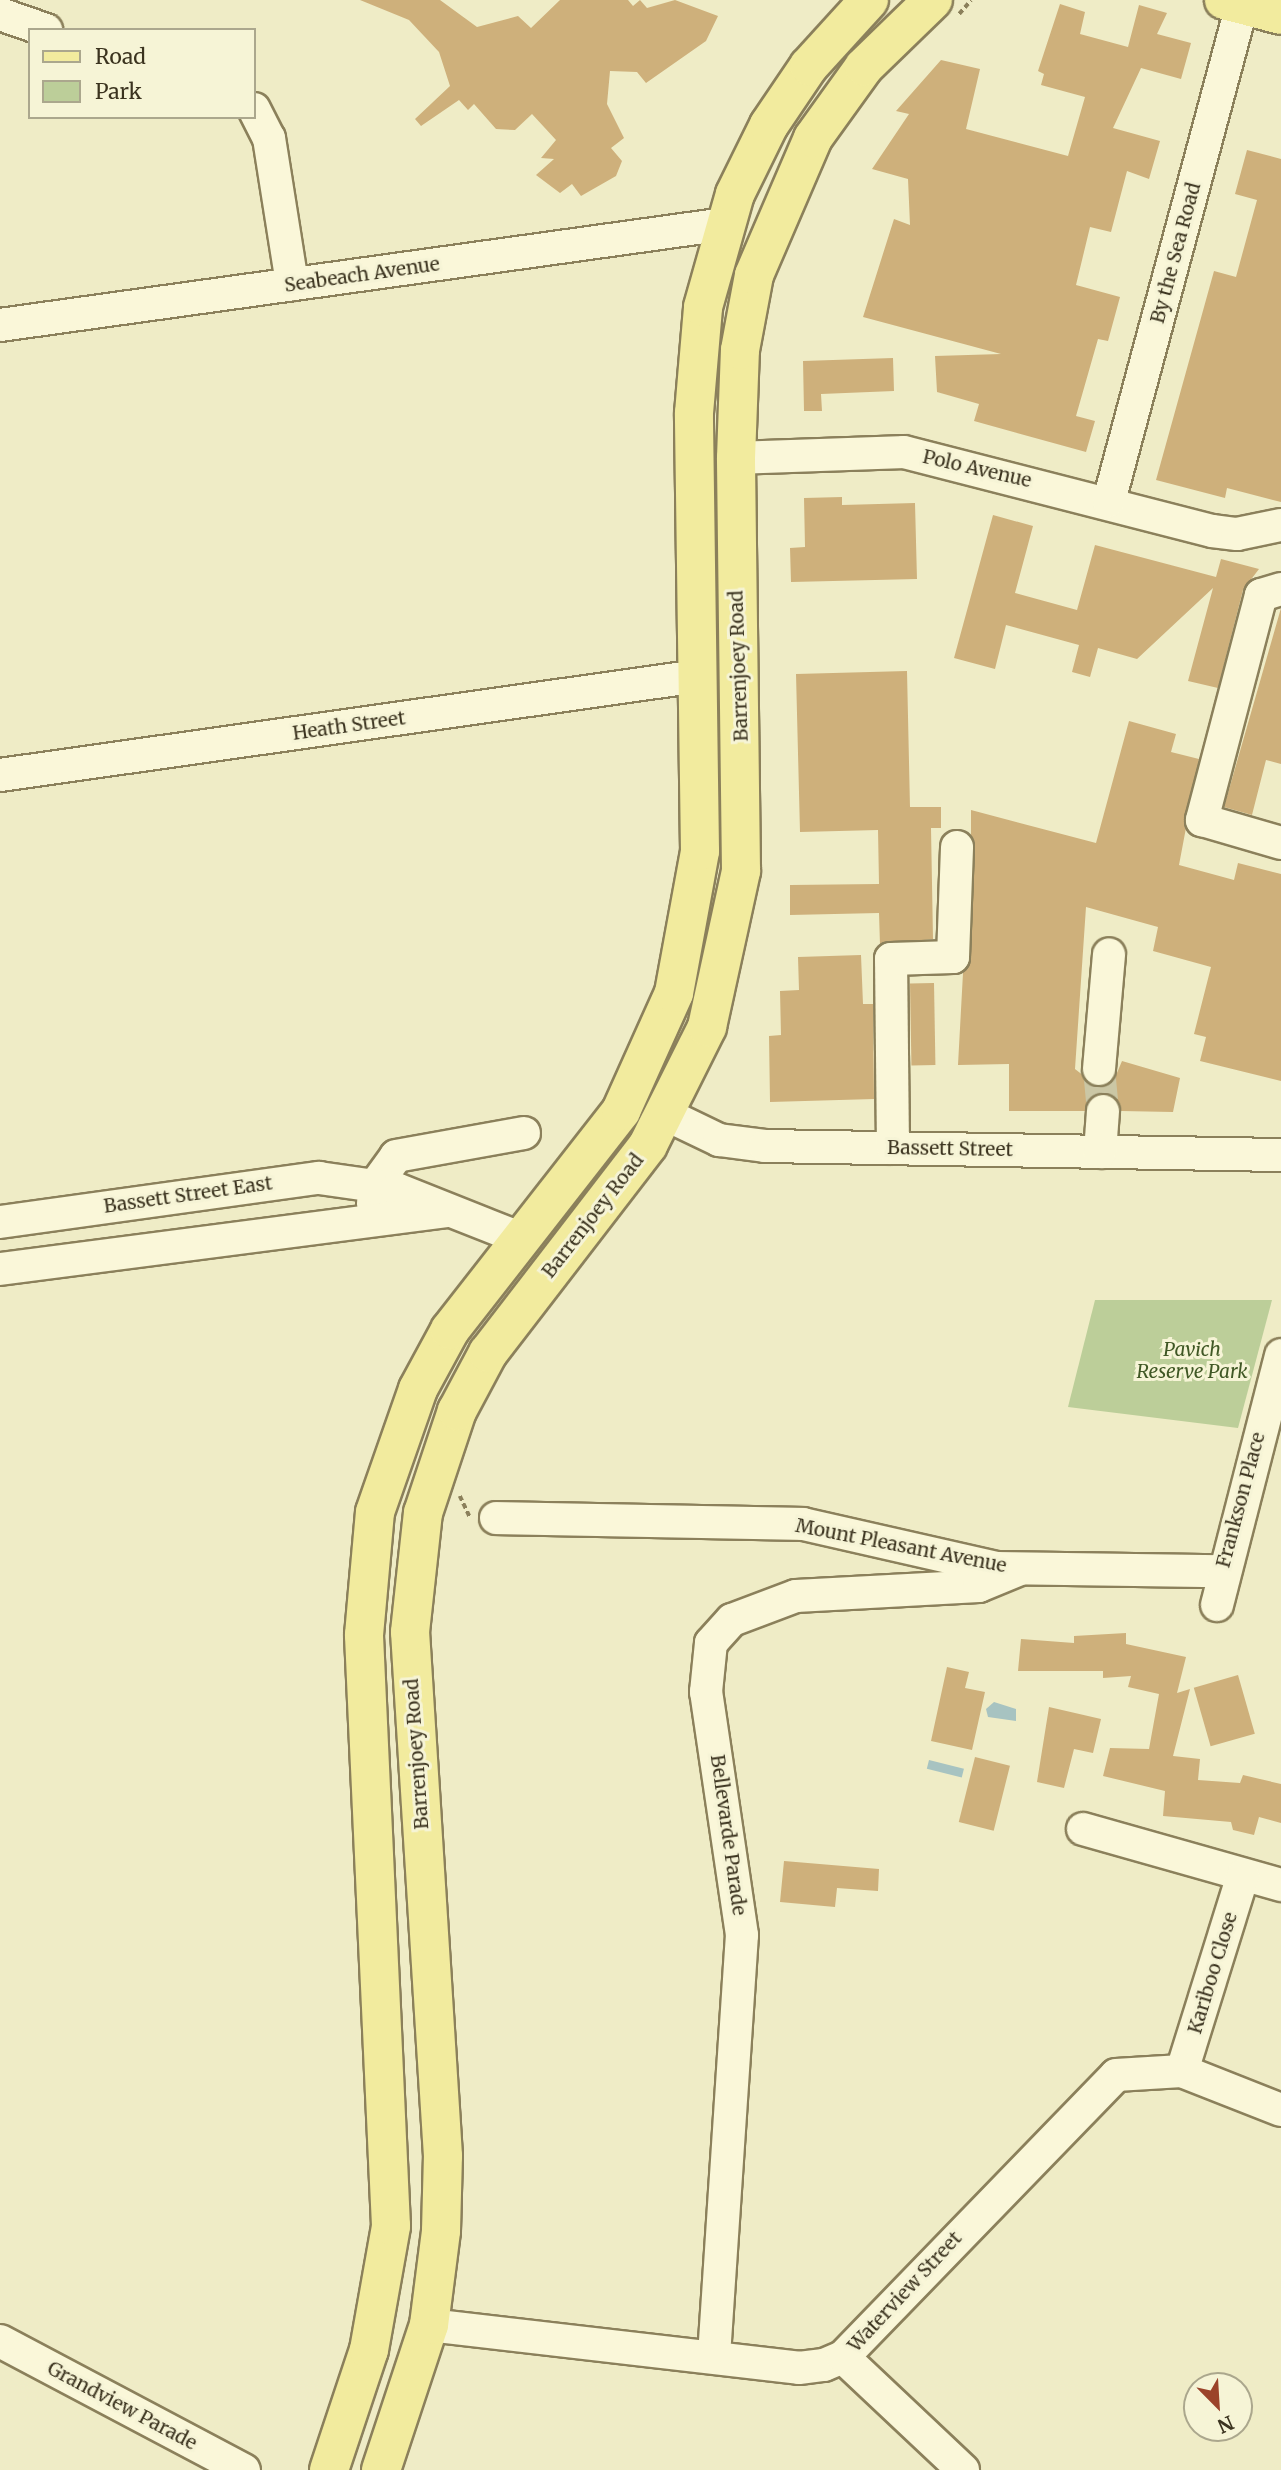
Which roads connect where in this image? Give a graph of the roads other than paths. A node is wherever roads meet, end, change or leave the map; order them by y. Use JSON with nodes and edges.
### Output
{"nodes":[{"id":1,"x":869,"y":0,"type":"edge"},
{"id":2,"x":1233,"y":3,"type":"edge"},
{"id":3,"x":943,"y":10,"type":"edge"},
{"id":4,"x":0,"y":14,"type":"edge"},
{"id":5,"x":1281,"y":15,"type":"edge"},
{"id":6,"x":40,"y":28,"type":"edge"},
{"id":7,"x":256,"y":113,"type":"edge"},
{"id":8,"x":725,"y":224,"type":"junction"},
{"id":9,"x":292,"y":284,"type":"junction"},
{"id":10,"x":0,"y":326,"type":"edge"},
{"id":11,"x":736,"y":458,"type":"junction"},
{"id":12,"x":1109,"y":501,"type":"junction"},
{"id":13,"x":1281,"y":525,"type":"edge"},
{"id":14,"x":1281,"y":589,"type":"edge"},
{"id":15,"x":698,"y":676,"type":"junction"},
{"id":16,"x":0,"y":775,"type":"edge"},
{"id":17,"x":1281,"y":843,"type":"edge"},
{"id":18,"x":957,"y":847,"type":"dead end"},
{"id":19,"x":1109,"y":954,"type":"dead end"},
{"id":20,"x":1099,"y":1069,"type":"tunnel mouth"},
{"id":21,"x":631,"y":1093,"type":"junction"},
{"id":22,"x":1103,"y":1111,"type":"tunnel mouth"},
{"id":23,"x":667,"y":1115,"type":"junction"},
{"id":24,"x":524,"y":1133,"type":"dead end"},
{"id":25,"x":893,"y":1148,"type":"junction"},
{"id":26,"x":1100,"y":1152,"type":"junction"},
{"id":27,"x":1281,"y":1155,"type":"edge"},
{"id":28,"x":376,"y":1184,"type":"junction"},
{"id":29,"x":448,"y":1211,"type":"junction"},
{"id":30,"x":0,"y":1222,"type":"edge"},
{"id":31,"x":369,"y":1222,"type":"junction"},
{"id":32,"x":517,"y":1237,"type":"junction"},
{"id":33,"x":0,"y":1269,"type":"edge"},
{"id":34,"x":547,"y":1274,"type":"junction"},
{"id":35,"x":1281,"y":1355,"type":"edge"},
{"id":36,"x":496,"y":1518,"type":"road end"},
{"id":37,"x":1020,"y":1569,"type":"junction"},
{"id":38,"x":1221,"y":1571,"type":"junction"},
{"id":39,"x":1216,"y":1605,"type":"dead end"},
{"id":40,"x":1083,"y":1829,"type":"dead end"},
{"id":41,"x":1243,"y":1875,"type":"junction"},
{"id":42,"x":1281,"y":1885,"type":"edge"},
{"id":43,"x":1182,"y":2071,"type":"junction"},
{"id":44,"x":1281,"y":2110,"type":"edge"},
{"id":45,"x":378,"y":2316,"type":"junction"},
{"id":46,"x":429,"y":2325,"type":"junction"},
{"id":47,"x":0,"y":2341,"type":"edge"},
{"id":48,"x":714,"y":2356,"type":"junction"},
{"id":49,"x":843,"y":2357,"type":"junction"},
{"id":50,"x":244,"y":2470,"type":"edge"},
{"id":51,"x":329,"y":2470,"type":"edge"},
{"id":52,"x":380,"y":2470,"type":"edge"},
{"id":53,"x":963,"y":2470,"type":"edge"}],
"edges":[{"from":1,"to":8,"type":"main road","name":"Barrenjoey Road"},
{"from":2,"to":5,"type":"main road"},
{"from":2,"to":12,"type":"street","name":"By the Sea Road"},
{"from":3,"to":11,"type":"main road","name":"Barrenjoey Road"},
{"from":4,"to":6,"type":"street"},
{"from":7,"to":9,"type":"street"},
{"from":8,"to":9,"type":"street","name":"Seabeach Avenue"},
{"from":8,"to":15,"type":"main road","name":"Barrenjoey Road"},
{"from":9,"to":10,"type":"street","name":"Seabeach Avenue"},
{"from":11,"to":12,"type":"street","name":"Polo Avenue"},
{"from":11,"to":23,"type":"main road","name":"Barrenjoey Road"},
{"from":12,"to":13,"type":"street","name":"Polo Avenue"},
{"from":14,"to":17,"type":"street"},
{"from":15,"to":16,"type":"street","name":"Heath Street"},
{"from":15,"to":21,"type":"main road","name":"Barrenjoey Road"},
{"from":18,"to":25,"type":"street"},
{"from":19,"to":20,"type":"street"},
{"from":21,"to":23,"type":"main road","name":"Bassett Street"},
{"from":21,"to":32,"type":"main road","name":"Barrenjoey Road"},
{"from":22,"to":26,"type":"street"},
{"from":23,"to":25,"type":"street","name":"Bassett Street"},
{"from":23,"to":34,"type":"main road","name":"Barrenjoey Road"},
{"from":24,"to":28,"type":"street"},
{"from":25,"to":26,"type":"street","name":"Bassett Street"},
{"from":26,"to":27,"type":"street","name":"Bassett Street"},
{"from":28,"to":29,"type":"street","name":"Bassett Street East"},
{"from":28,"to":30,"type":"street","name":"Bassett Street East"},
{"from":28,"to":31,"type":"street"},
{"from":29,"to":31,"type":"street","name":"Bassett Street East"},
{"from":29,"to":32,"type":"street","name":"Bassett Street East"},
{"from":31,"to":33,"type":"street","name":"Bassett Street East"},
{"from":32,"to":34,"type":"main road"},
{"from":32,"to":45,"type":"main road","name":"Barrenjoey Road"},
{"from":34,"to":46,"type":"main road","name":"Barrenjoey Road"},
{"from":35,"to":38,"type":"street","name":"Frankson Place"},
{"from":36,"to":37,"type":"street","name":"Mount Pleasant Avenue"},
{"from":37,"to":38,"type":"street","name":"Mount Pleasant Avenue"},
{"from":37,"to":48,"type":"street","name":"Bellevarde Parade"},
{"from":38,"to":39,"type":"street","name":"Frankson Place"},
{"from":40,"to":41,"type":"street"},
{"from":41,"to":42,"type":"street"},
{"from":41,"to":43,"type":"street","name":"Kariboo Close"},
{"from":43,"to":44,"type":"street","name":"Waterview Street"},
{"from":43,"to":49,"type":"street","name":"Waterview Street"},
{"from":45,"to":46,"type":"main road","name":"Waterview Street"},
{"from":45,"to":51,"type":"main road","name":"Barrenjoey Road"},
{"from":46,"to":48,"type":"street","name":"Waterview Street"},
{"from":46,"to":52,"type":"main road","name":"Barrenjoey Road"},
{"from":47,"to":50,"type":"street","name":"Grandview Parade"},
{"from":48,"to":49,"type":"street","name":"Waterview Street"},
{"from":49,"to":53,"type":"street"}]}
